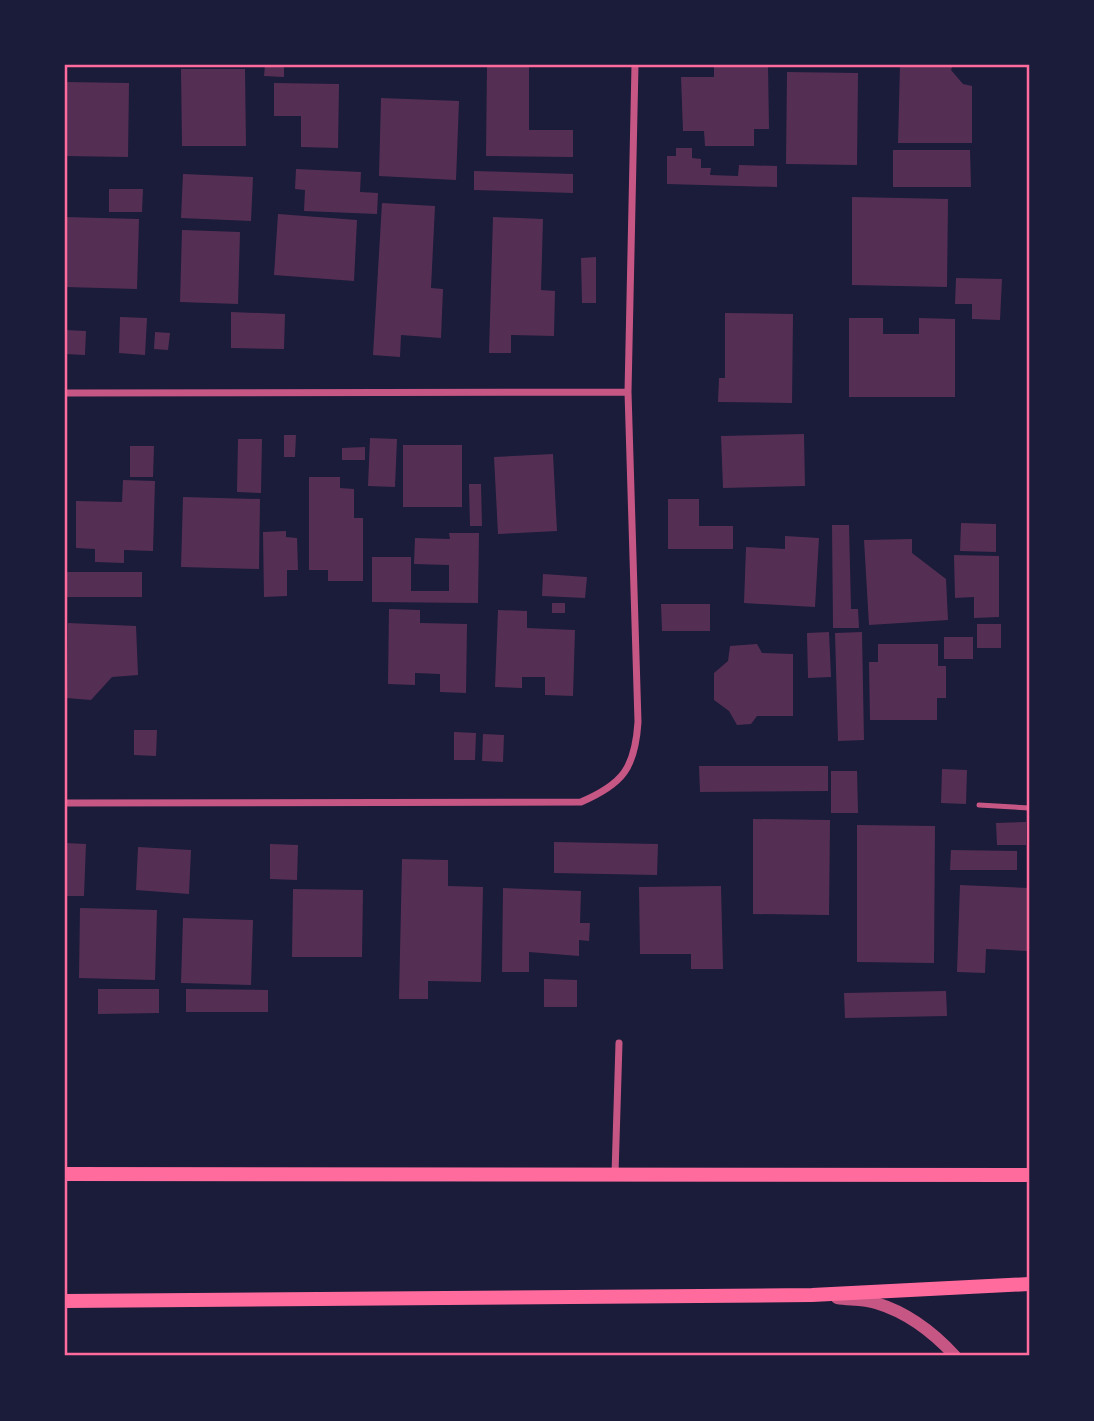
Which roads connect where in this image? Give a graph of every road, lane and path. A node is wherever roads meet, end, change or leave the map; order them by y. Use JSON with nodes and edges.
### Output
{"nodes":[{"id":1,"x":635,"y":65,"type":"edge"},
{"id":2,"x":65,"y":393,"type":"edge"},
{"id":3,"x":628,"y":393,"type":"junction"},
{"id":4,"x":65,"y":803,"type":"edge"},
{"id":5,"x":979,"y":805,"type":"dead end"},
{"id":6,"x":1029,"y":808,"type":"edge"},
{"id":7,"x":619,"y":1043,"type":"dead end"},
{"id":8,"x":65,"y":1174,"type":"edge"},
{"id":9,"x":615,"y":1174,"type":"junction"},
{"id":10,"x":1029,"y":1175,"type":"edge"},
{"id":11,"x":1029,"y":1284,"type":"edge"},
{"id":12,"x":812,"y":1295,"type":"junction"},
{"id":13,"x":65,"y":1301,"type":"edge"},
{"id":14,"x":955,"y":1356,"type":"edge"}],
"edges":[{"from":1,"to":3,"type":"street"},
{"from":2,"to":3,"type":"street"},
{"from":3,"to":4,"type":"street"},
{"from":5,"to":6,"type":"lane"},
{"from":7,"to":9,"type":"street"},
{"from":8,"to":9,"type":"main road"},
{"from":9,"to":10,"type":"main road"},
{"from":11,"to":12,"type":"main road"},
{"from":12,"to":13,"type":"main road"},
{"from":12,"to":14,"type":"street"}]}
